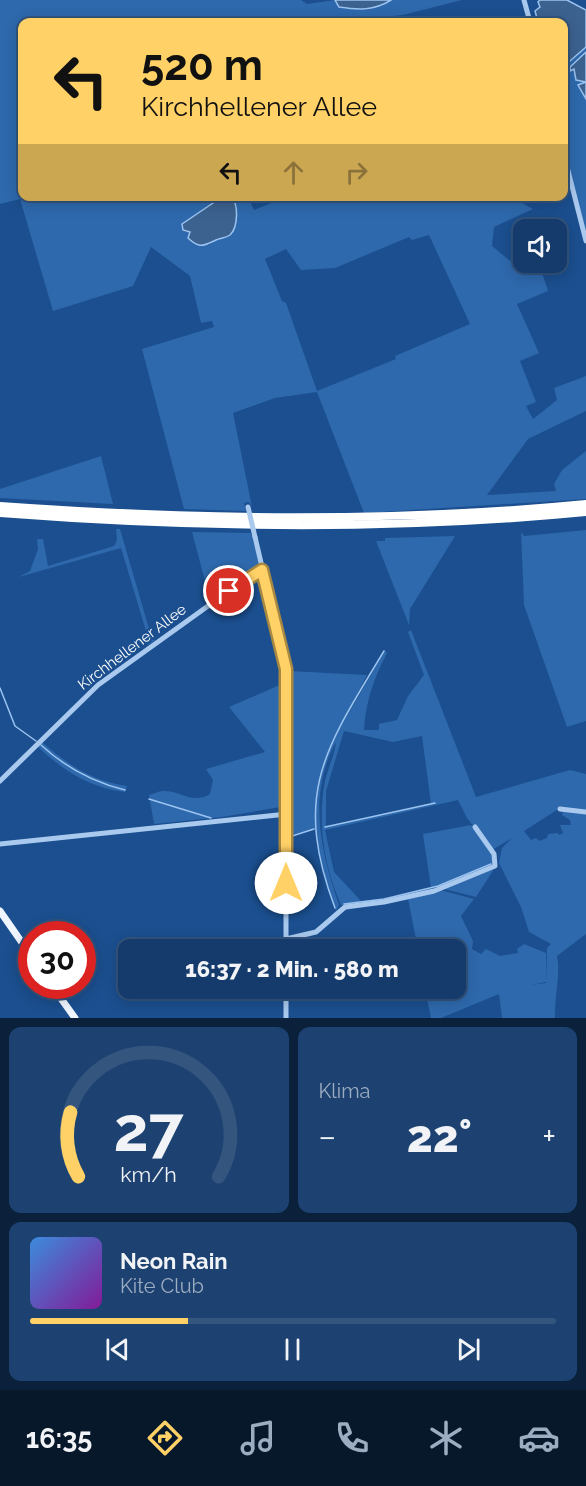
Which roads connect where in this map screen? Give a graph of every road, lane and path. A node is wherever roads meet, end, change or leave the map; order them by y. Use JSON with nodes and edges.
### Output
{"nodes":[{"id":1,"x":524,"y":0,"type":"edge"},
{"id":2,"x":529,"y":18,"type":"edge"},
{"id":3,"x":568,"y":170,"type":"edge"},
{"id":4,"x":586,"y":241,"type":"edge"},
{"id":5,"x":586,"y":504,"type":"edge"},
{"id":6,"x":0,"y":506,"type":"edge"},
{"id":7,"x":248,"y":507,"type":"dead end"},
{"id":8,"x":586,"y":512,"type":"edge"},
{"id":9,"x":0,"y":513,"type":"edge"},
{"id":10,"x":262,"y":570,"type":"junction"},
{"id":11,"x":0,"y":781,"type":"edge"},
{"id":12,"x":560,"y":809,"type":"dead end"},
{"id":13,"x":586,"y":812,"type":"edge"},
{"id":14,"x":287,"y":814,"type":"junction"},
{"id":15,"x":475,"y":827,"type":"dead end"},
{"id":16,"x":0,"y":844,"type":"edge"},
{"id":17,"x":0,"y":911,"type":"edge"},
{"id":18,"x":18,"y":937,"type":"edge"},
{"id":19,"x":286,"y":939,"type":"joint"},
{"id":20,"x":61,"y":999,"type":"edge"},
{"id":21,"x":286,"y":999,"type":"edge"},
{"id":22,"x":75,"y":1018,"type":"edge"},
{"id":23,"x":285,"y":1018,"type":"edge"}],
"edges":[{"from":1,"to":2,"type":"street"},
{"from":3,"to":4,"type":"street"},
{"from":5,"to":6,"type":"highway"},
{"from":7,"to":10,"type":"street","bridge":true},
{"from":8,"to":9,"type":"highway"},
{"from":10,"to":11,"type":"street","name":"Kirchhellener Allee"},
{"from":10,"to":14,"type":"street"},
{"from":12,"to":13,"type":"street"},
{"from":14,"to":16,"type":"street"},
{"from":14,"to":19,"type":"street"},
{"from":15,"to":19,"type":"street"},
{"from":17,"to":18,"type":"main road"},
{"from":20,"to":22,"type":"main road"},
{"from":21,"to":23,"type":"street"}]}
